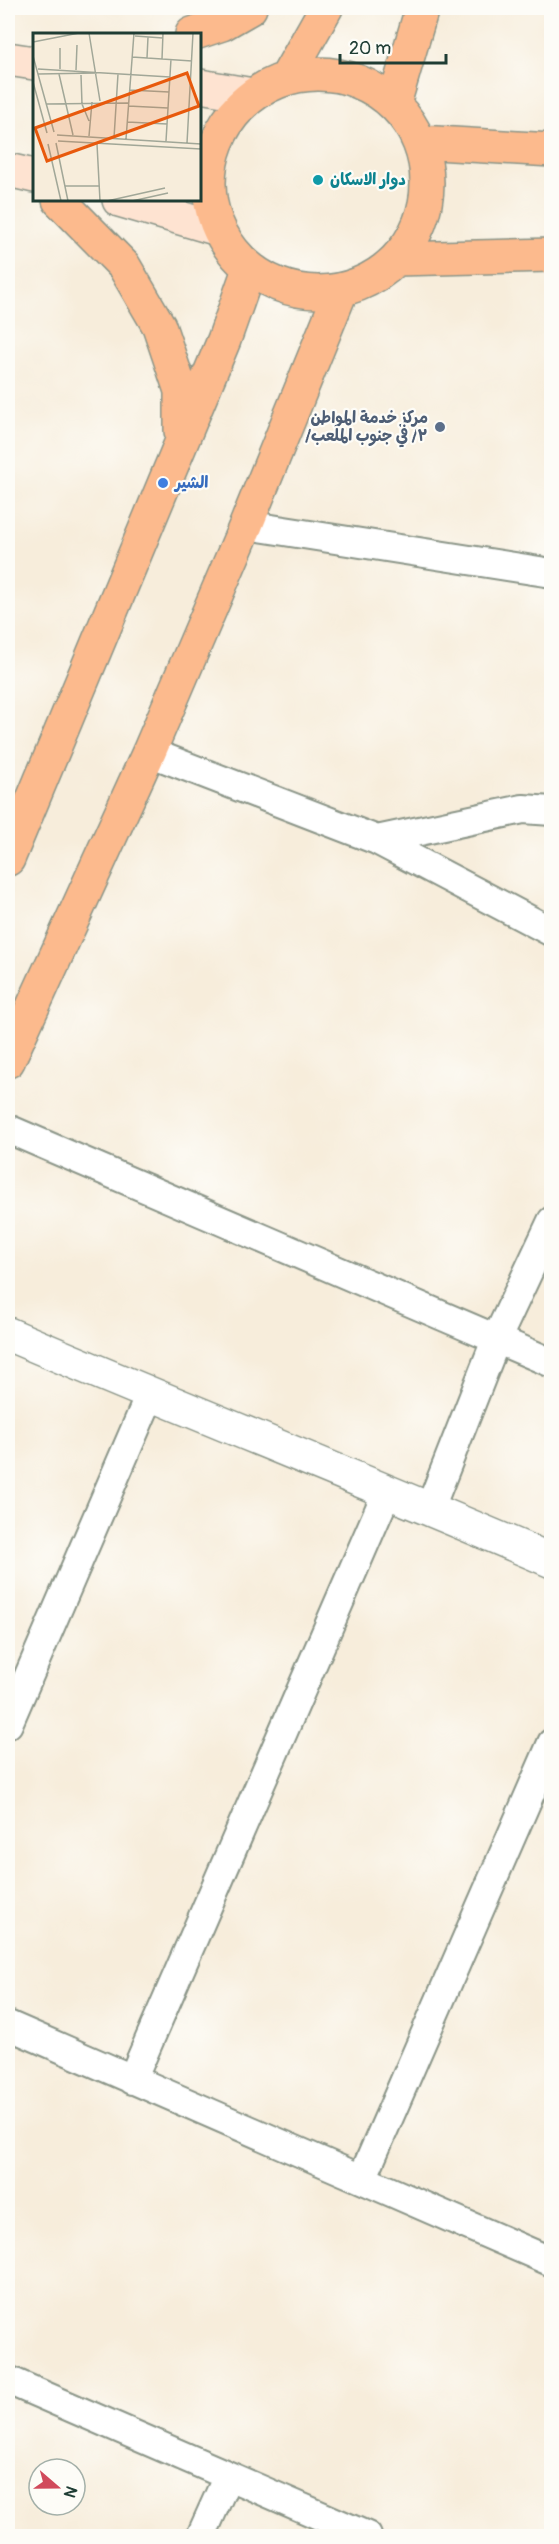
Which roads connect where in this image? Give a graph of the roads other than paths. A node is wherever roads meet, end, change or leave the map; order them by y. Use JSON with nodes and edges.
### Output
{"nodes":[{"id":1,"x":250,"y":8,"type":"edge"},
{"id":2,"x":326,"y":8,"type":"edge"},
{"id":3,"x":422,"y":8,"type":"edge"},
{"id":4,"x":195,"y":33,"type":"edge"},
{"id":5,"x":8,"y":59,"type":"edge"},
{"id":6,"x":33,"y":63,"type":"edge"},
{"id":7,"x":287,"y":77,"type":"junction"},
{"id":8,"x":201,"y":86,"type":"edge"},
{"id":9,"x":253,"y":95,"type":"junction"},
{"id":10,"x":394,"y":104,"type":"junction"},
{"id":11,"x":420,"y":142,"type":"junction"},
{"id":12,"x":552,"y":150,"type":"edge"},
{"id":13,"x":8,"y":170,"type":"edge"},
{"id":14,"x":33,"y":176,"type":"edge"},
{"id":15,"x":60,"y":201,"type":"edge"},
{"id":16,"x":121,"y":201,"type":"edge"},
{"id":17,"x":218,"y":229,"type":"junction"},
{"id":18,"x":552,"y":255,"type":"edge"},
{"id":19,"x":397,"y":259,"type":"junction"},
{"id":20,"x":249,"y":269,"type":"junction"},
{"id":21,"x":341,"y":291,"type":"junction"},
{"id":22,"x":181,"y":442,"type":"junction"},
{"id":23,"x":246,"y":525,"type":"junction"},
{"id":24,"x":552,"y":573,"type":"edge"},
{"id":25,"x":149,"y":752,"type":"junction"},
{"id":26,"x":552,"y":811,"type":"edge"},
{"id":27,"x":377,"y":840,"type":"junction"},
{"id":28,"x":10,"y":846,"type":"edge"},
{"id":29,"x":552,"y":932,"type":"edge"},
{"id":30,"x":8,"y":1061,"type":"edge"},
{"id":31,"x":8,"y":1129,"type":"edge"},
{"id":32,"x":552,"y":1221,"type":"edge"},
{"id":33,"x":8,"y":1334,"type":"edge"},
{"id":34,"x":496,"y":1340,"type":"junction"},
{"id":35,"x":552,"y":1364,"type":"edge"},
{"id":36,"x":150,"y":1395,"type":"junction"},
{"id":37,"x":387,"y":1492,"type":"junction"},
{"id":38,"x":430,"y":1508,"type":"junction"},
{"id":39,"x":552,"y":1561,"type":"edge"},
{"id":40,"x":8,"y":1724,"type":"edge"},
{"id":41,"x":552,"y":1743,"type":"edge"},
{"id":42,"x":8,"y":2025,"type":"edge"},
{"id":43,"x":132,"y":2080,"type":"junction"},
{"id":44,"x":362,"y":2179,"type":"junction"},
{"id":45,"x":552,"y":2262,"type":"edge"},
{"id":46,"x":8,"y":2381,"type":"edge"},
{"id":47,"x":228,"y":2476,"type":"junction"},
{"id":48,"x":201,"y":2536,"type":"edge"},
{"id":49,"x":367,"y":2536,"type":"edge"}],
"edges":[{"from":1,"to":4,"type":"main road"},
{"from":2,"to":7,"type":"main road"},
{"from":3,"to":10,"type":"main road"},
{"from":5,"to":6,"type":"main road"},
{"from":7,"to":9,"type":"main road"},
{"from":7,"to":10,"type":"main road"},
{"from":8,"to":9,"type":"main road"},
{"from":9,"to":17,"type":"main road"},
{"from":10,"to":11,"type":"main road"},
{"from":11,"to":12,"type":"main road"},
{"from":11,"to":19,"type":"main road"},
{"from":13,"to":14,"type":"main road"},
{"from":15,"to":22,"type":"main road"},
{"from":16,"to":17,"type":"main road"},
{"from":17,"to":20,"type":"main road"},
{"from":18,"to":19,"type":"main road"},
{"from":19,"to":21,"type":"main road"},
{"from":20,"to":21,"type":"main road"},
{"from":20,"to":22,"type":"main road"},
{"from":21,"to":23,"type":"main road"},
{"from":22,"to":28,"type":"main road"},
{"from":23,"to":24,"type":"street"},
{"from":23,"to":25,"type":"main road"},
{"from":25,"to":27,"type":"street"},
{"from":25,"to":30,"type":"main road"},
{"from":26,"to":27,"type":"street"},
{"from":27,"to":29,"type":"street"},
{"from":31,"to":34,"type":"street"},
{"from":32,"to":34,"type":"street"},
{"from":33,"to":36,"type":"street"},
{"from":34,"to":35,"type":"street"},
{"from":34,"to":38,"type":"street"},
{"from":36,"to":37,"type":"street"},
{"from":36,"to":40,"type":"street"},
{"from":37,"to":38,"type":"street"},
{"from":37,"to":43,"type":"street"},
{"from":38,"to":39,"type":"street"},
{"from":41,"to":44,"type":"street"},
{"from":42,"to":43,"type":"street"},
{"from":43,"to":44,"type":"street"},
{"from":44,"to":45,"type":"street"},
{"from":46,"to":47,"type":"street"},
{"from":47,"to":48,"type":"street"},
{"from":47,"to":49,"type":"street"}]}
